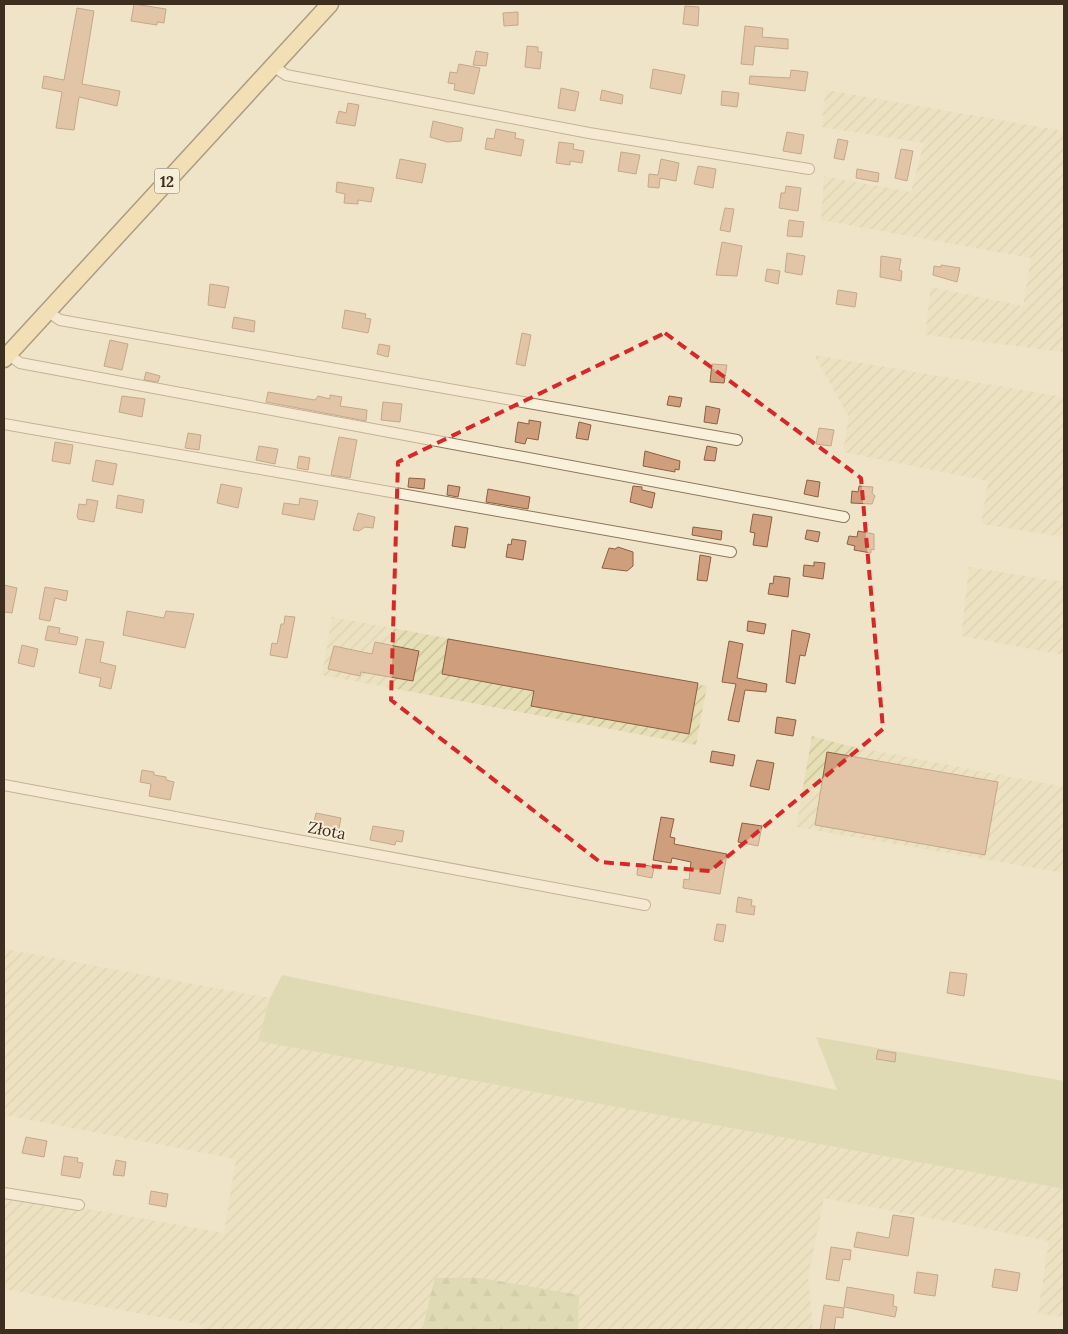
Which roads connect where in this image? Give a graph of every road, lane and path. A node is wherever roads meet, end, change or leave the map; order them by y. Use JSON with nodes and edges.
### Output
{"nodes":[{"id":1,"x":330,"y":4,"type":"edge"},
{"id":2,"x":273,"y":66,"type":"junction"},
{"id":3,"x":809,"y":169,"type":"dead end"},
{"id":4,"x":47,"y":311,"type":"junction"},
{"id":5,"x":6,"y":356,"type":"edge"},
{"id":6,"x":4,"y":424,"type":"edge"},
{"id":7,"x":737,"y":440,"type":"dead end"},
{"id":8,"x":844,"y":517,"type":"dead end"},
{"id":9,"x":731,"y":552,"type":"dead end"},
{"id":10,"x":4,"y":785,"type":"edge"},
{"id":11,"x":645,"y":905,"type":"dead end"},
{"id":12,"x":4,"y":1193,"type":"edge"},
{"id":13,"x":79,"y":1205,"type":"dead end"}],
"edges":[{"from":1,"to":2,"type":"main road","number":"12"},
{"from":2,"to":3,"type":"street"},
{"from":2,"to":4,"type":"main road","number":"12"},
{"from":4,"to":5,"type":"main road","number":"12"},
{"from":4,"to":7,"type":"street"},
{"from":5,"to":8,"type":"street"},
{"from":6,"to":9,"type":"street"},
{"from":10,"to":11,"type":"street","name":"Złota"},
{"from":12,"to":13,"type":"street"}]}
